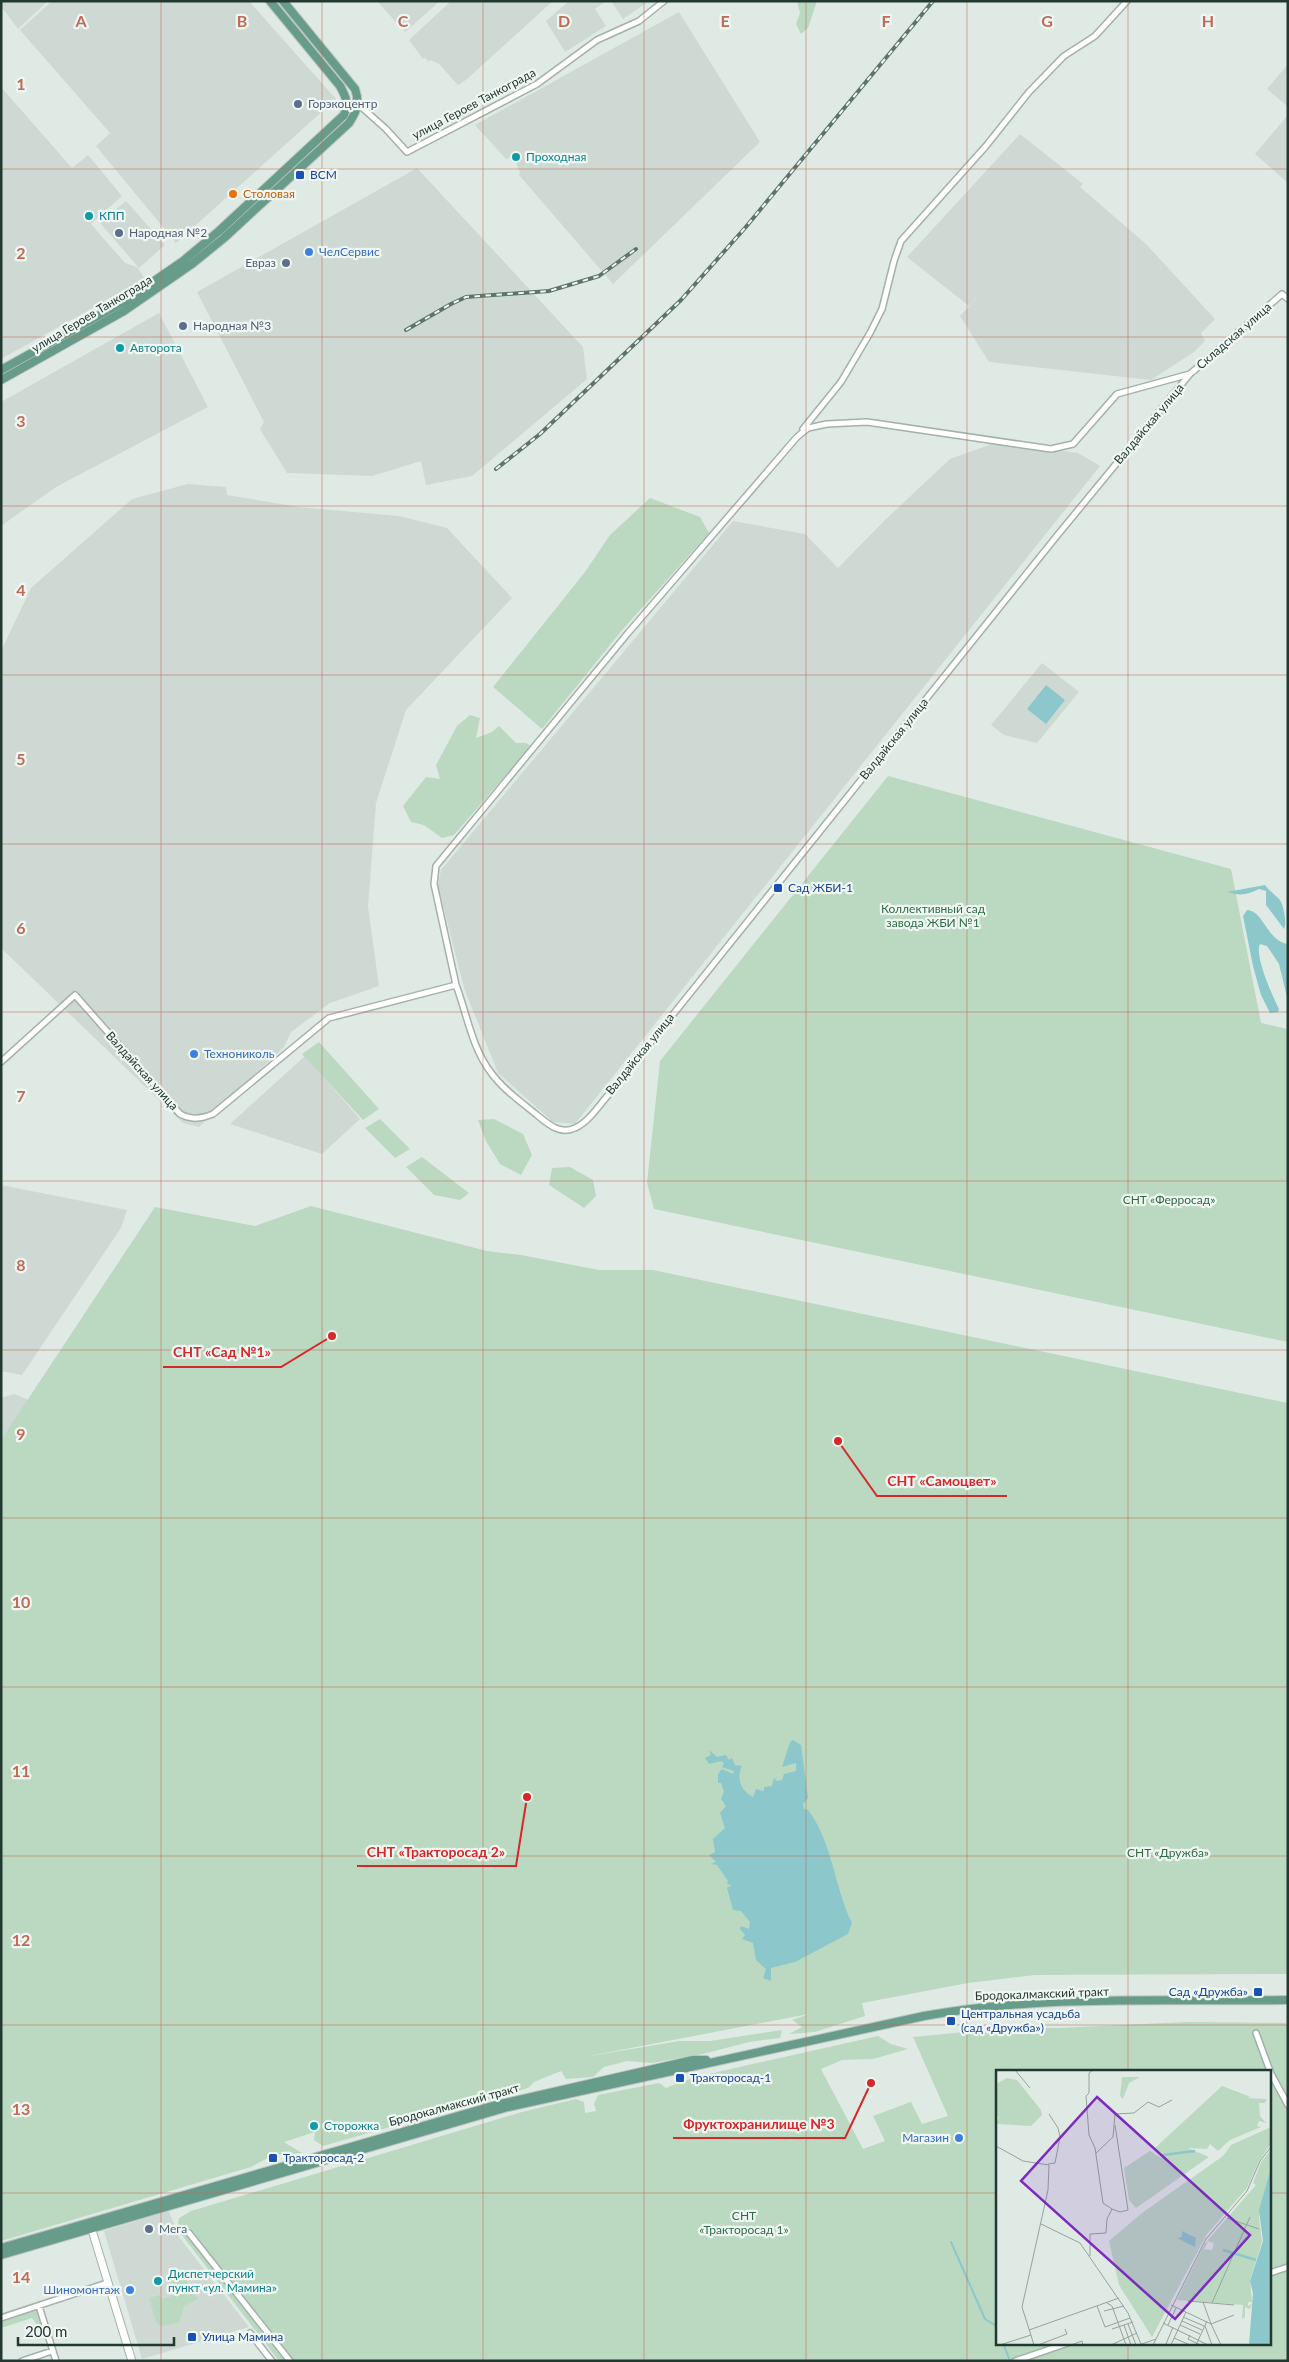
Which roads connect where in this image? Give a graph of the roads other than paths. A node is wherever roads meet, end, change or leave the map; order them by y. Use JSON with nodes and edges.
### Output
{"nodes":[{"id":1,"x":270,"y":1,"type":"edge"},
{"id":2,"x":282,"y":1,"type":"edge"},
{"id":3,"x":664,"y":1,"type":"edge"},
{"id":4,"x":1126,"y":1,"type":"edge"},
{"id":5,"x":358,"y":104,"type":"junction"},
{"id":6,"x":348,"y":105,"type":"junction"},
{"id":7,"x":1288,"y":299,"type":"edge"},
{"id":8,"x":1,"y":370,"type":"edge"},
{"id":9,"x":1190,"y":374,"type":"junction"},
{"id":10,"x":1,"y":380,"type":"edge"},
{"id":11,"x":797,"y":437,"type":"junction"},
{"id":12,"x":456,"y":984,"type":"junction"},
{"id":13,"x":1,"y":1062,"type":"edge"},
{"id":14,"x":1288,"y":2000,"type":"edge"},
{"id":15,"x":1256,"y":2033,"type":"dead end"},
{"id":16,"x":1270,"y":2070,"type":"edge"},
{"id":17,"x":1272,"y":2075,"type":"edge"},
{"id":18,"x":1288,"y":2105,"type":"edge"},
{"id":19,"x":90,"y":2224,"type":"junction"},
{"id":20,"x":189,"y":2233,"type":"dead end"},
{"id":21,"x":1,"y":2248,"type":"edge"},
{"id":22,"x":1,"y":2254,"type":"edge"},
{"id":23,"x":1288,"y":2267,"type":"edge"},
{"id":24,"x":1272,"y":2272,"type":"edge"},
{"id":25,"x":107,"y":2283,"type":"junction"},
{"id":26,"x":39,"y":2306,"type":"junction"},
{"id":27,"x":1,"y":2318,"type":"edge"},
{"id":28,"x":250,"y":2333,"type":"dead end"},
{"id":29,"x":1065,"y":2344,"type":"edge"},
{"id":30,"x":52,"y":2351,"type":"junction"},
{"id":31,"x":22,"y":2361,"type":"edge"},
{"id":32,"x":56,"y":2361,"type":"edge"},
{"id":33,"x":132,"y":2361,"type":"edge"},
{"id":34,"x":272,"y":2361,"type":"edge"},
{"id":35,"x":290,"y":2361,"type":"edge"},
{"id":36,"x":1015,"y":2361,"type":"edge"}],
"edges":[{"from":1,"to":6,"type":"main road"},
{"from":2,"to":5,"type":"main road"},
{"from":3,"to":5,"type":"street","name":"улица Героев Танкограда"},
{"from":4,"to":11,"type":"street"},
{"from":5,"to":6,"type":"street"},
{"from":5,"to":10,"type":"main road","name":"улица Героев Танкограда"},
{"from":6,"to":8,"type":"main road","name":"улица Героев Танкограда"},
{"from":7,"to":9,"type":"street","name":"Складская улица"},
{"from":9,"to":11,"type":"street","name":"Складская улица"},
{"from":9,"to":12,"type":"street","name":"Валдайская улица"},
{"from":11,"to":12,"type":"street"},
{"from":12,"to":13,"type":"street","name":"Валдайская улица"},
{"from":14,"to":19,"type":"main road","name":"Бродокалмакский тракт"},
{"from":15,"to":16,"type":"street"},
{"from":17,"to":18,"type":"street"},
{"from":19,"to":21,"type":"main road"},
{"from":19,"to":22,"type":"main road"},
{"from":19,"to":25,"type":"main road"},
{"from":20,"to":35,"type":"street"},
{"from":23,"to":24,"type":"street"},
{"from":25,"to":26,"type":"street"},
{"from":25,"to":33,"type":"main road"},
{"from":26,"to":27,"type":"street"},
{"from":26,"to":30,"type":"street"},
{"from":28,"to":34,"type":"street"},
{"from":29,"to":36,"type":"street"},
{"from":30,"to":31,"type":"street"},
{"from":30,"to":32,"type":"street"}]}
